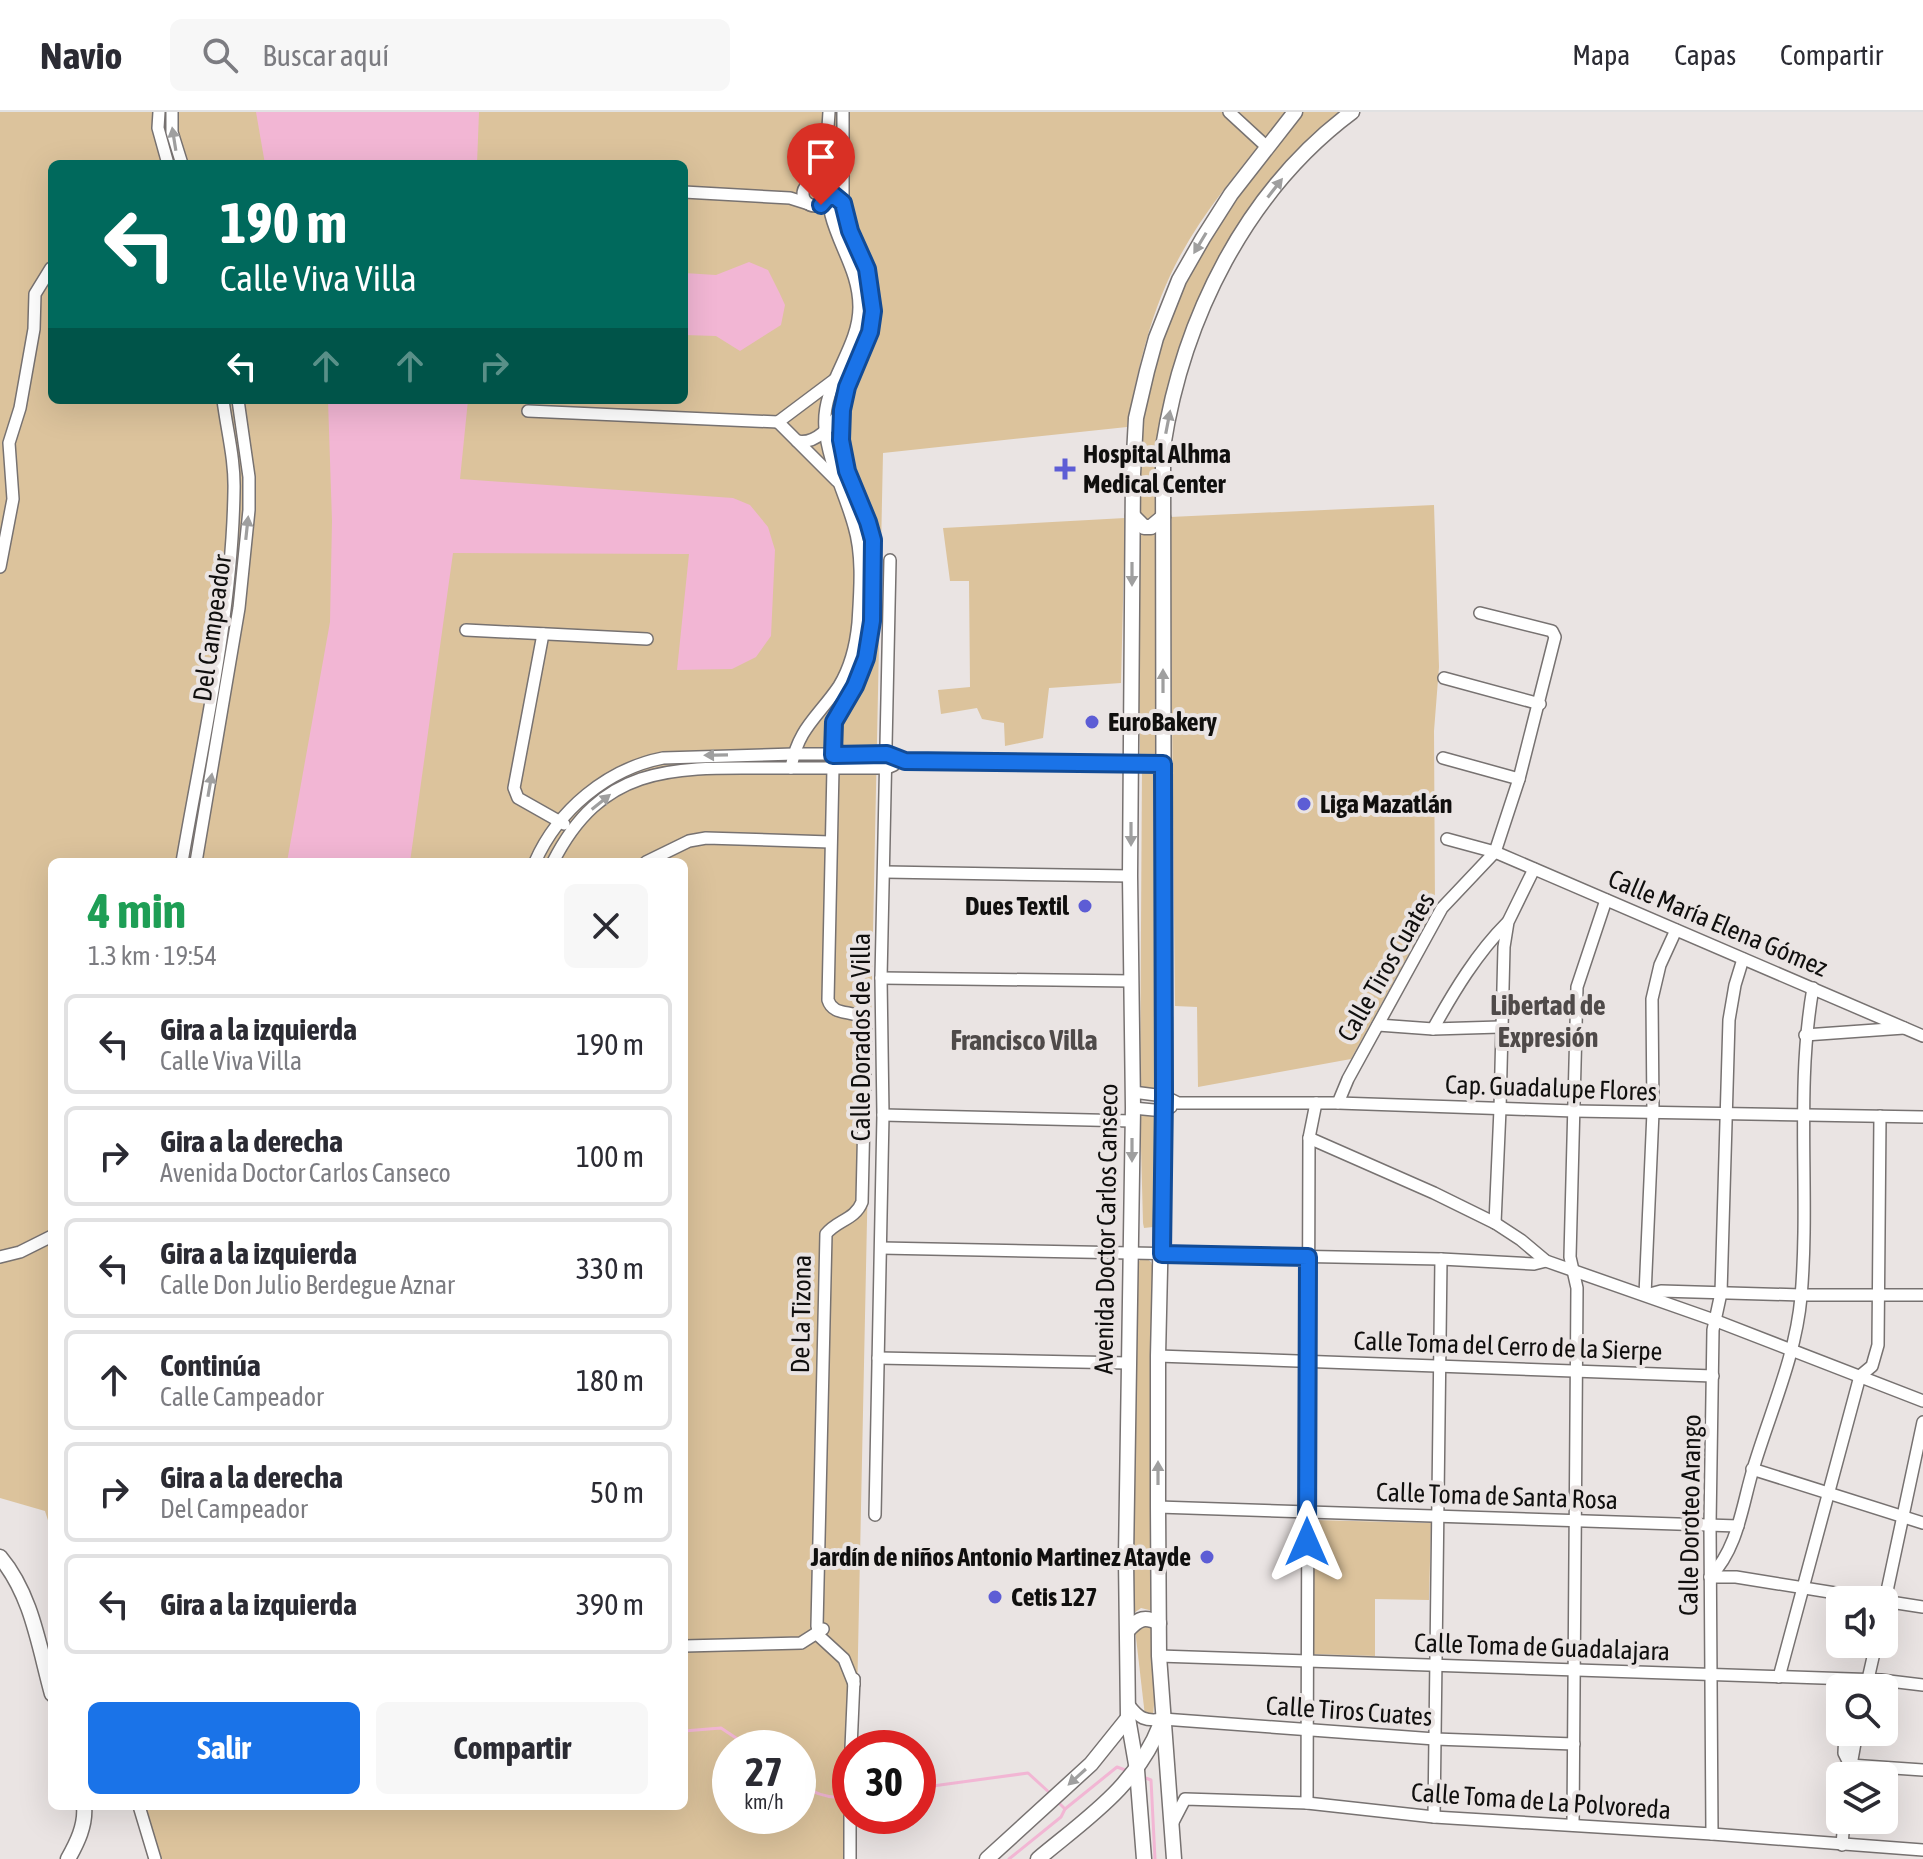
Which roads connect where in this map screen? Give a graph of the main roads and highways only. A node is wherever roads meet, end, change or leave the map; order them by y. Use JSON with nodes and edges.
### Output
{"nodes":[{"id":1,"x":1295,"y":112,"type":"edge"},
{"id":2,"x":1352,"y":112,"type":"edge"},
{"id":3,"x":1134,"y":459,"type":"junction"},
{"id":4,"x":1163,"y":474,"type":"junction"},
{"id":5,"x":1133,"y":516,"type":"junction"},
{"id":6,"x":1163,"y":517,"type":"junction"},
{"id":7,"x":0,"y":1557,"type":"edge"},
{"id":8,"x":1159,"y":1623,"type":"junction"},
{"id":9,"x":1128,"y":1630,"type":"junction"},
{"id":10,"x":48,"y":1679,"type":"edge"},
{"id":11,"x":1128,"y":1712,"type":"junction"},
{"id":12,"x":1163,"y":1719,"type":"junction"},
{"id":13,"x":1138,"y":1775,"type":"junction"},
{"id":14,"x":83,"y":1810,"type":"edge"},
{"id":15,"x":68,"y":1859,"type":"edge"},
{"id":16,"x":987,"y":1859,"type":"edge"},
{"id":17,"x":1038,"y":1859,"type":"edge"},
{"id":18,"x":1144,"y":1859,"type":"edge"},
{"id":19,"x":1174,"y":1859,"type":"edge"}],
"edges":[{"from":1,"to":3,"type":"main road","name":"Avenida Doctor Carlos Canseco","one_way":true},
{"from":4,"to":2,"type":"main road","name":"Avenida Doctor Carlos Canseco","one_way":true},
{"from":3,"to":4,"type":"main road"},
{"from":3,"to":5,"type":"main road","name":"Avenida Doctor Carlos Canseco"},
{"from":4,"to":6,"type":"main road","name":"Avenida Doctor Carlos Canseco"},
{"from":5,"to":6,"type":"main road"},
{"from":5,"to":9,"type":"main road","name":"Avenida Doctor Carlos Canseco","one_way":true},
{"from":8,"to":6,"type":"main road","name":"Avenida Doctor Carlos Canseco","one_way":true},
{"from":7,"to":10,"type":"main road"},
{"from":8,"to":9,"type":"main road"},
{"from":8,"to":12,"type":"main road","name":"Avenida Doctor Carlos Canseco"},
{"from":9,"to":11,"type":"main road","name":"Avenida Doctor Carlos Canseco"},
{"from":11,"to":13,"type":"main road","name":"Avenida Doctor Carlos Canseco"},
{"from":11,"to":16,"type":"main road","one_way":true},
{"from":12,"to":13,"type":"main road"},
{"from":12,"to":19,"type":"main road","name":"Avenida Doctor Carlos Canseco"},
{"from":13,"to":17,"type":"main road"},
{"from":13,"to":18,"type":"main road","name":"Avenida Doctor Carlos Canseco"},
{"from":14,"to":15,"type":"main road"}]}
